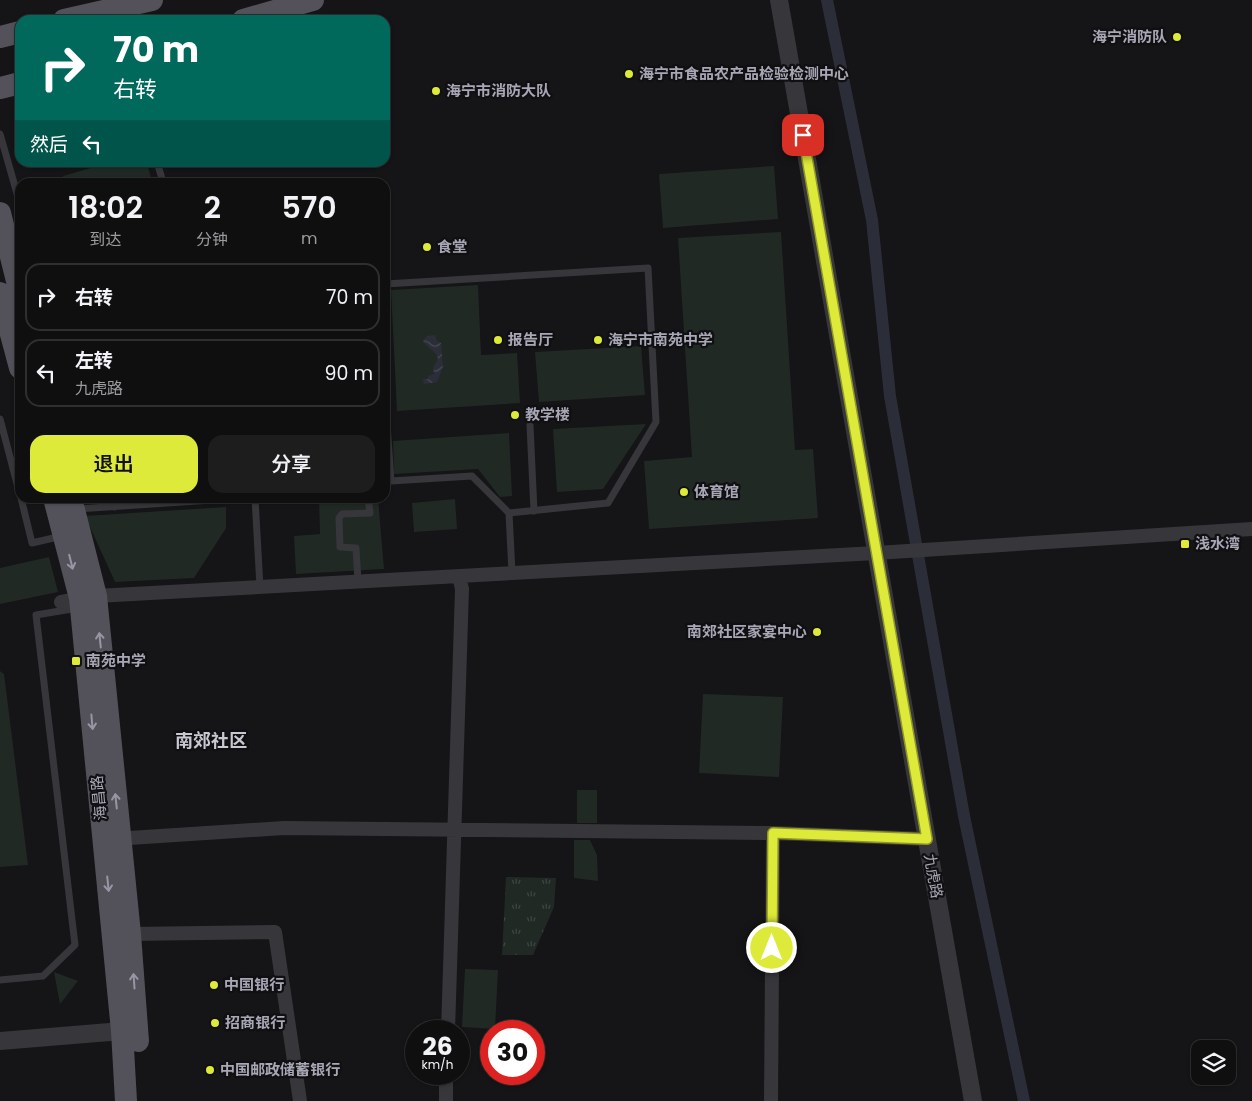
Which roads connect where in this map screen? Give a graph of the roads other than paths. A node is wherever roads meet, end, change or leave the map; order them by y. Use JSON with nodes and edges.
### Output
{"nodes":[{"id":1,"x":152,"y":0,"type":"edge"},
{"id":2,"x":313,"y":0,"type":"edge"},
{"id":3,"x":779,"y":0,"type":"edge"},
{"id":4,"x":86,"y":15,"type":"edge"},
{"id":5,"x":260,"y":15,"type":"edge"},
{"id":6,"x":15,"y":33,"type":"edge"},
{"id":7,"x":0,"y":37,"type":"edge"},
{"id":8,"x":15,"y":84,"type":"edge"},
{"id":9,"x":0,"y":88,"type":"edge"},
{"id":10,"x":0,"y":134,"type":"edge"},
{"id":11,"x":15,"y":186,"type":"edge"},
{"id":12,"x":0,"y":213,"type":"edge"},
{"id":13,"x":15,"y":273,"type":"edge"},
{"id":14,"x":390,"y":284,"type":"edge"},
{"id":15,"x":0,"y":293,"type":"edge"},
{"id":16,"x":15,"y":349,"type":"edge"},
{"id":17,"x":0,"y":419,"type":"edge"},
{"id":18,"x":530,"y":426,"type":"dead end"},
{"id":19,"x":15,"y":477,"type":"edge"},
{"id":20,"x":390,"y":481,"type":"edge"},
{"id":21,"x":22,"y":503,"type":"edge"},
{"id":22,"x":55,"y":503,"type":"edge"},
{"id":23,"x":114,"y":503,"type":"edge"},
{"id":24,"x":171,"y":503,"type":"edge"},
{"id":25,"x":255,"y":503,"type":"edge"},
{"id":26,"x":369,"y":503,"type":"edge"},
{"id":27,"x":73,"y":504,"type":"edge"},
{"id":28,"x":115,"y":507,"type":"junction"},
{"id":29,"x":534,"y":511,"type":"junction"},
{"id":30,"x":509,"y":512,"type":"junction"},
{"id":31,"x":1252,"y":528,"type":"edge"},
{"id":32,"x":64,"y":535,"type":"junction"},
{"id":33,"x":884,"y":552,"type":"junction"},
{"id":34,"x":512,"y":573,"type":"junction"},
{"id":35,"x":460,"y":576,"type":"junction"},
{"id":36,"x":358,"y":581,"type":"junction"},
{"id":37,"x":260,"y":587,"type":"junction"},
{"id":38,"x":80,"y":601,"type":"junction"},
{"id":39,"x":454,"y":830,"type":"junction"},
{"id":40,"x":773,"y":833,"type":"junction"},
{"id":41,"x":112,"y":839,"type":"junction"},
{"id":42,"x":927,"y":839,"type":"junction"},
{"id":43,"x":130,"y":934,"type":"junction"},
{"id":44,"x":0,"y":980,"type":"edge"},
{"id":45,"x":448,"y":1020,"type":"edge"},
{"id":46,"x":130,"y":1030,"type":"junction"},
{"id":47,"x":0,"y":1041,"type":"edge"},
{"id":48,"x":446,"y":1085,"type":"edge"},
{"id":49,"x":126,"y":1101,"type":"edge"},
{"id":50,"x":140,"y":1101,"type":"edge"},
{"id":51,"x":300,"y":1101,"type":"edge"},
{"id":52,"x":446,"y":1101,"type":"edge"},
{"id":53,"x":771,"y":1101,"type":"edge"},
{"id":54,"x":973,"y":1101,"type":"edge"}],
"edges":[{"from":1,"to":4,"type":"main road"},
{"from":2,"to":5,"type":"main road"},
{"from":3,"to":33,"type":"street","name":"九虎路"},
{"from":6,"to":7,"type":"main road"},
{"from":8,"to":9,"type":"main road"},
{"from":10,"to":11,"type":"lane"},
{"from":12,"to":13,"type":"main road"},
{"from":14,"to":29,"type":"lane"},
{"from":15,"to":16,"type":"main road"},
{"from":17,"to":19,"type":"lane"},
{"from":18,"to":29,"type":"lane"},
{"from":20,"to":30,"type":"lane"},
{"from":21,"to":32,"type":"lane"},
{"from":22,"to":32,"type":"main road","name":"海昌路"},
{"from":23,"to":28,"type":"lane"},
{"from":24,"to":28,"type":"lane"},
{"from":25,"to":37,"type":"lane"},
{"from":26,"to":36,"type":"lane"},
{"from":27,"to":28,"type":"lane"},
{"from":27,"to":38,"type":"main road","name":"海昌路"},
{"from":29,"to":30,"type":"lane"},
{"from":30,"to":34,"type":"lane"},
{"from":31,"to":33,"type":"street"},
{"from":32,"to":38,"type":"main road","name":"海昌路","one_way":true},
{"from":33,"to":34,"type":"street"},
{"from":33,"to":42,"type":"street","name":"九虎路"},
{"from":34,"to":35,"type":"street"},
{"from":35,"to":36,"type":"street"},
{"from":35,"to":39,"type":"street"},
{"from":36,"to":37,"type":"street"},
{"from":37,"to":38,"type":"street"},
{"from":38,"to":41,"type":"main road","name":"海昌路"},
{"from":38,"to":44,"type":"lane"},
{"from":39,"to":40,"type":"street"},
{"from":39,"to":41,"type":"street"},
{"from":39,"to":45,"type":"street"},
{"from":40,"to":42,"type":"street"},
{"from":40,"to":53,"type":"street"},
{"from":41,"to":43,"type":"main road","name":"海昌路"},
{"from":41,"to":46,"type":"main road","name":"海昌路","one_way":true},
{"from":42,"to":54,"type":"street","name":"九虎路"},
{"from":46,"to":43,"type":"main road","name":"海昌路","one_way":true},
{"from":43,"to":51,"type":"street"},
{"from":46,"to":47,"type":"street"},
{"from":46,"to":49,"type":"main road","name":"海昌路"},
{"from":46,"to":50,"type":"main road","name":"海昌路"},
{"from":48,"to":52,"type":"street"}]}
